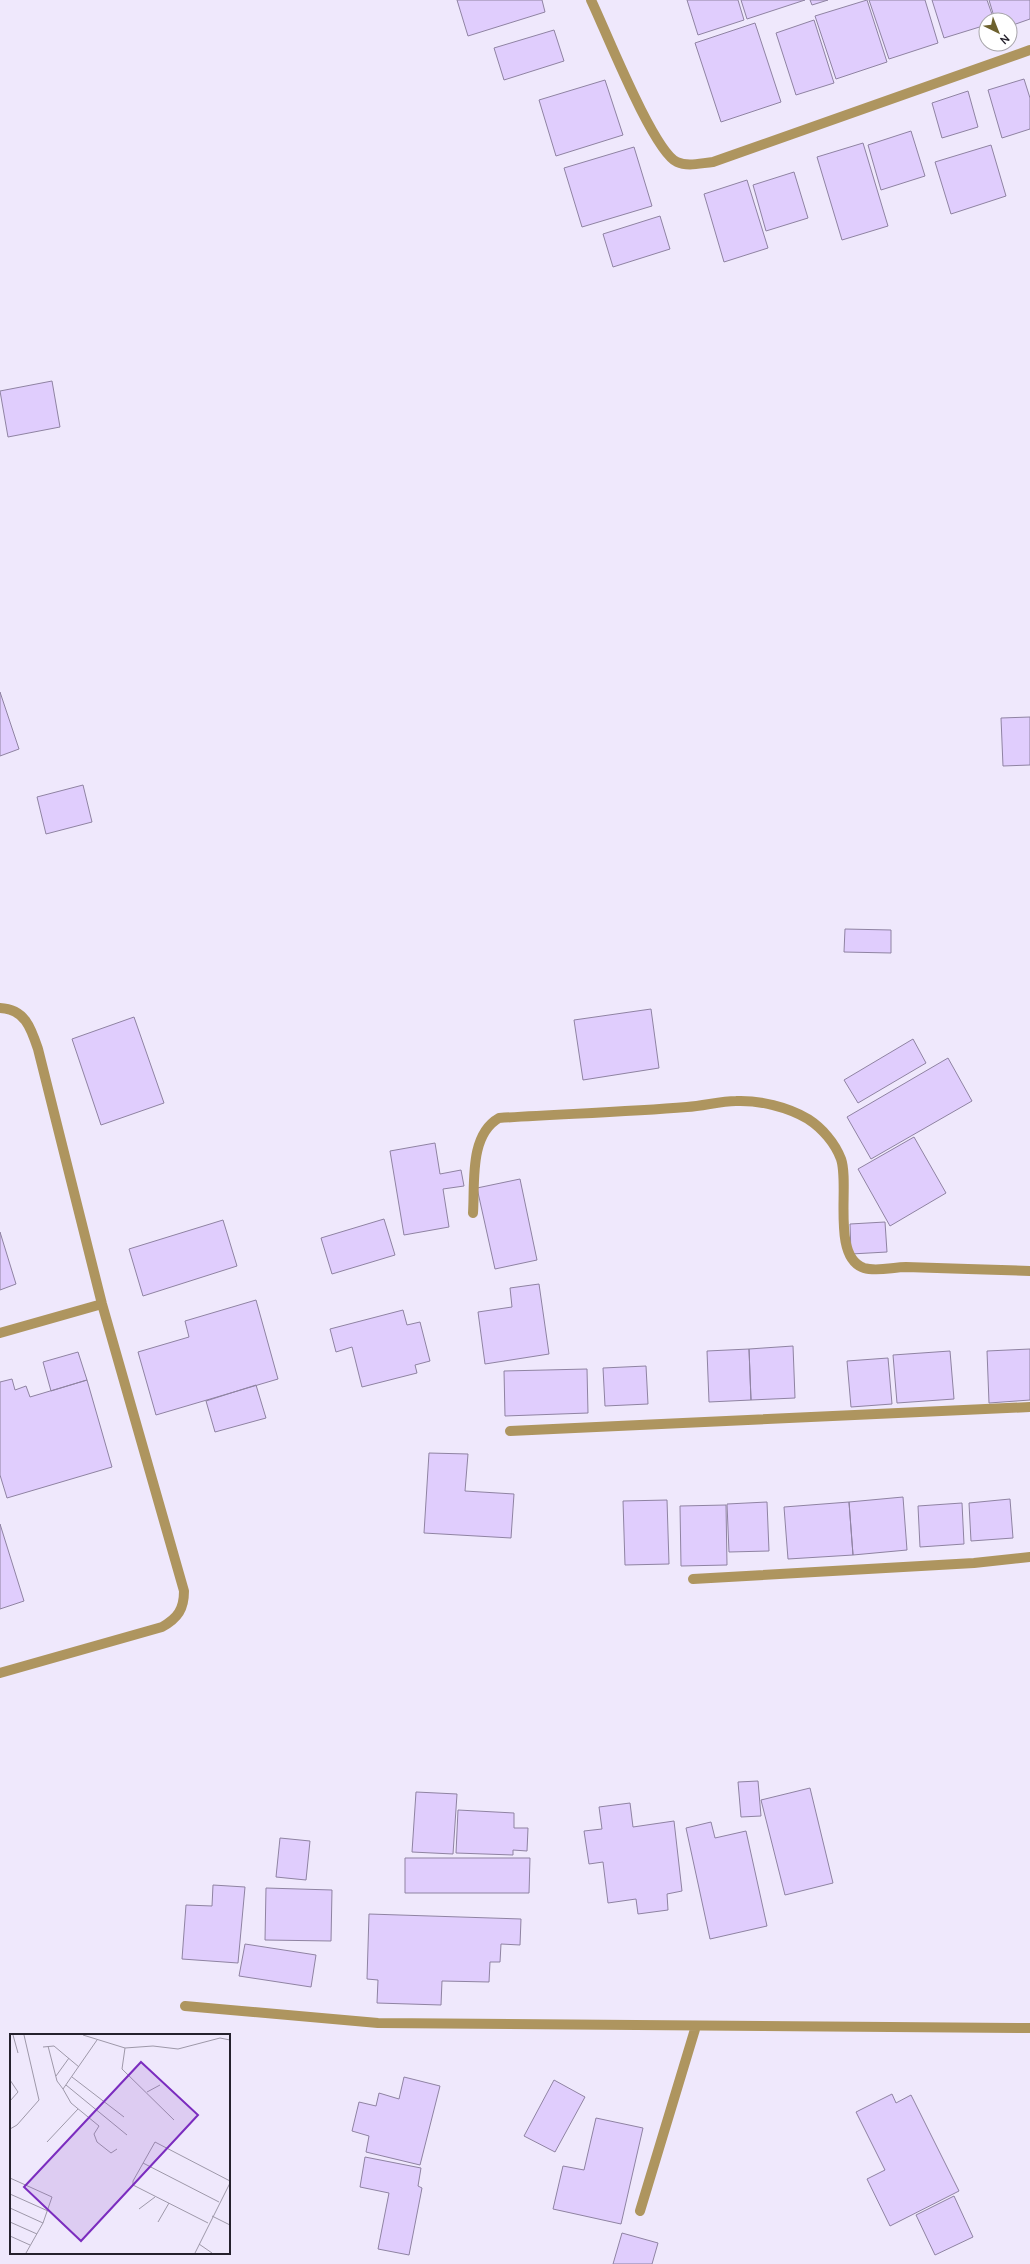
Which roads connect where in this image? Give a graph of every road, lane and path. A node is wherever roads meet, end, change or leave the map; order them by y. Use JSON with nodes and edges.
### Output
{"nodes":[{"id":1,"x":592,"y":0,"type":"edge"},
{"id":2,"x":1030,"y":50,"type":"edge"},
{"id":3,"x":0,"y":1008,"type":"edge"},
{"id":4,"x":473,"y":1213,"type":"dead end"},
{"id":5,"x":1030,"y":1271,"type":"edge"},
{"id":6,"x":102,"y":1304,"type":"junction"},
{"id":7,"x":0,"y":1333,"type":"edge"},
{"id":8,"x":1030,"y":1406,"type":"edge"},
{"id":9,"x":510,"y":1431,"type":"dead end"},
{"id":10,"x":1030,"y":1557,"type":"edge"},
{"id":11,"x":693,"y":1579,"type":"dead end"},
{"id":12,"x":0,"y":1673,"type":"edge"},
{"id":13,"x":185,"y":2006,"type":"dead end"},
{"id":14,"x":696,"y":2026,"type":"junction"},
{"id":15,"x":1030,"y":2028,"type":"edge"},
{"id":16,"x":640,"y":2211,"type":"dead end"}],
"edges":[{"from":1,"to":2,"type":"street"},
{"from":3,"to":6,"type":"street"},
{"from":4,"to":5,"type":"street"},
{"from":6,"to":7,"type":"street"},
{"from":6,"to":12,"type":"street"},
{"from":8,"to":9,"type":"street"},
{"from":10,"to":11,"type":"street"},
{"from":13,"to":14,"type":"street"},
{"from":14,"to":15,"type":"street"},
{"from":14,"to":16,"type":"street"}]}
